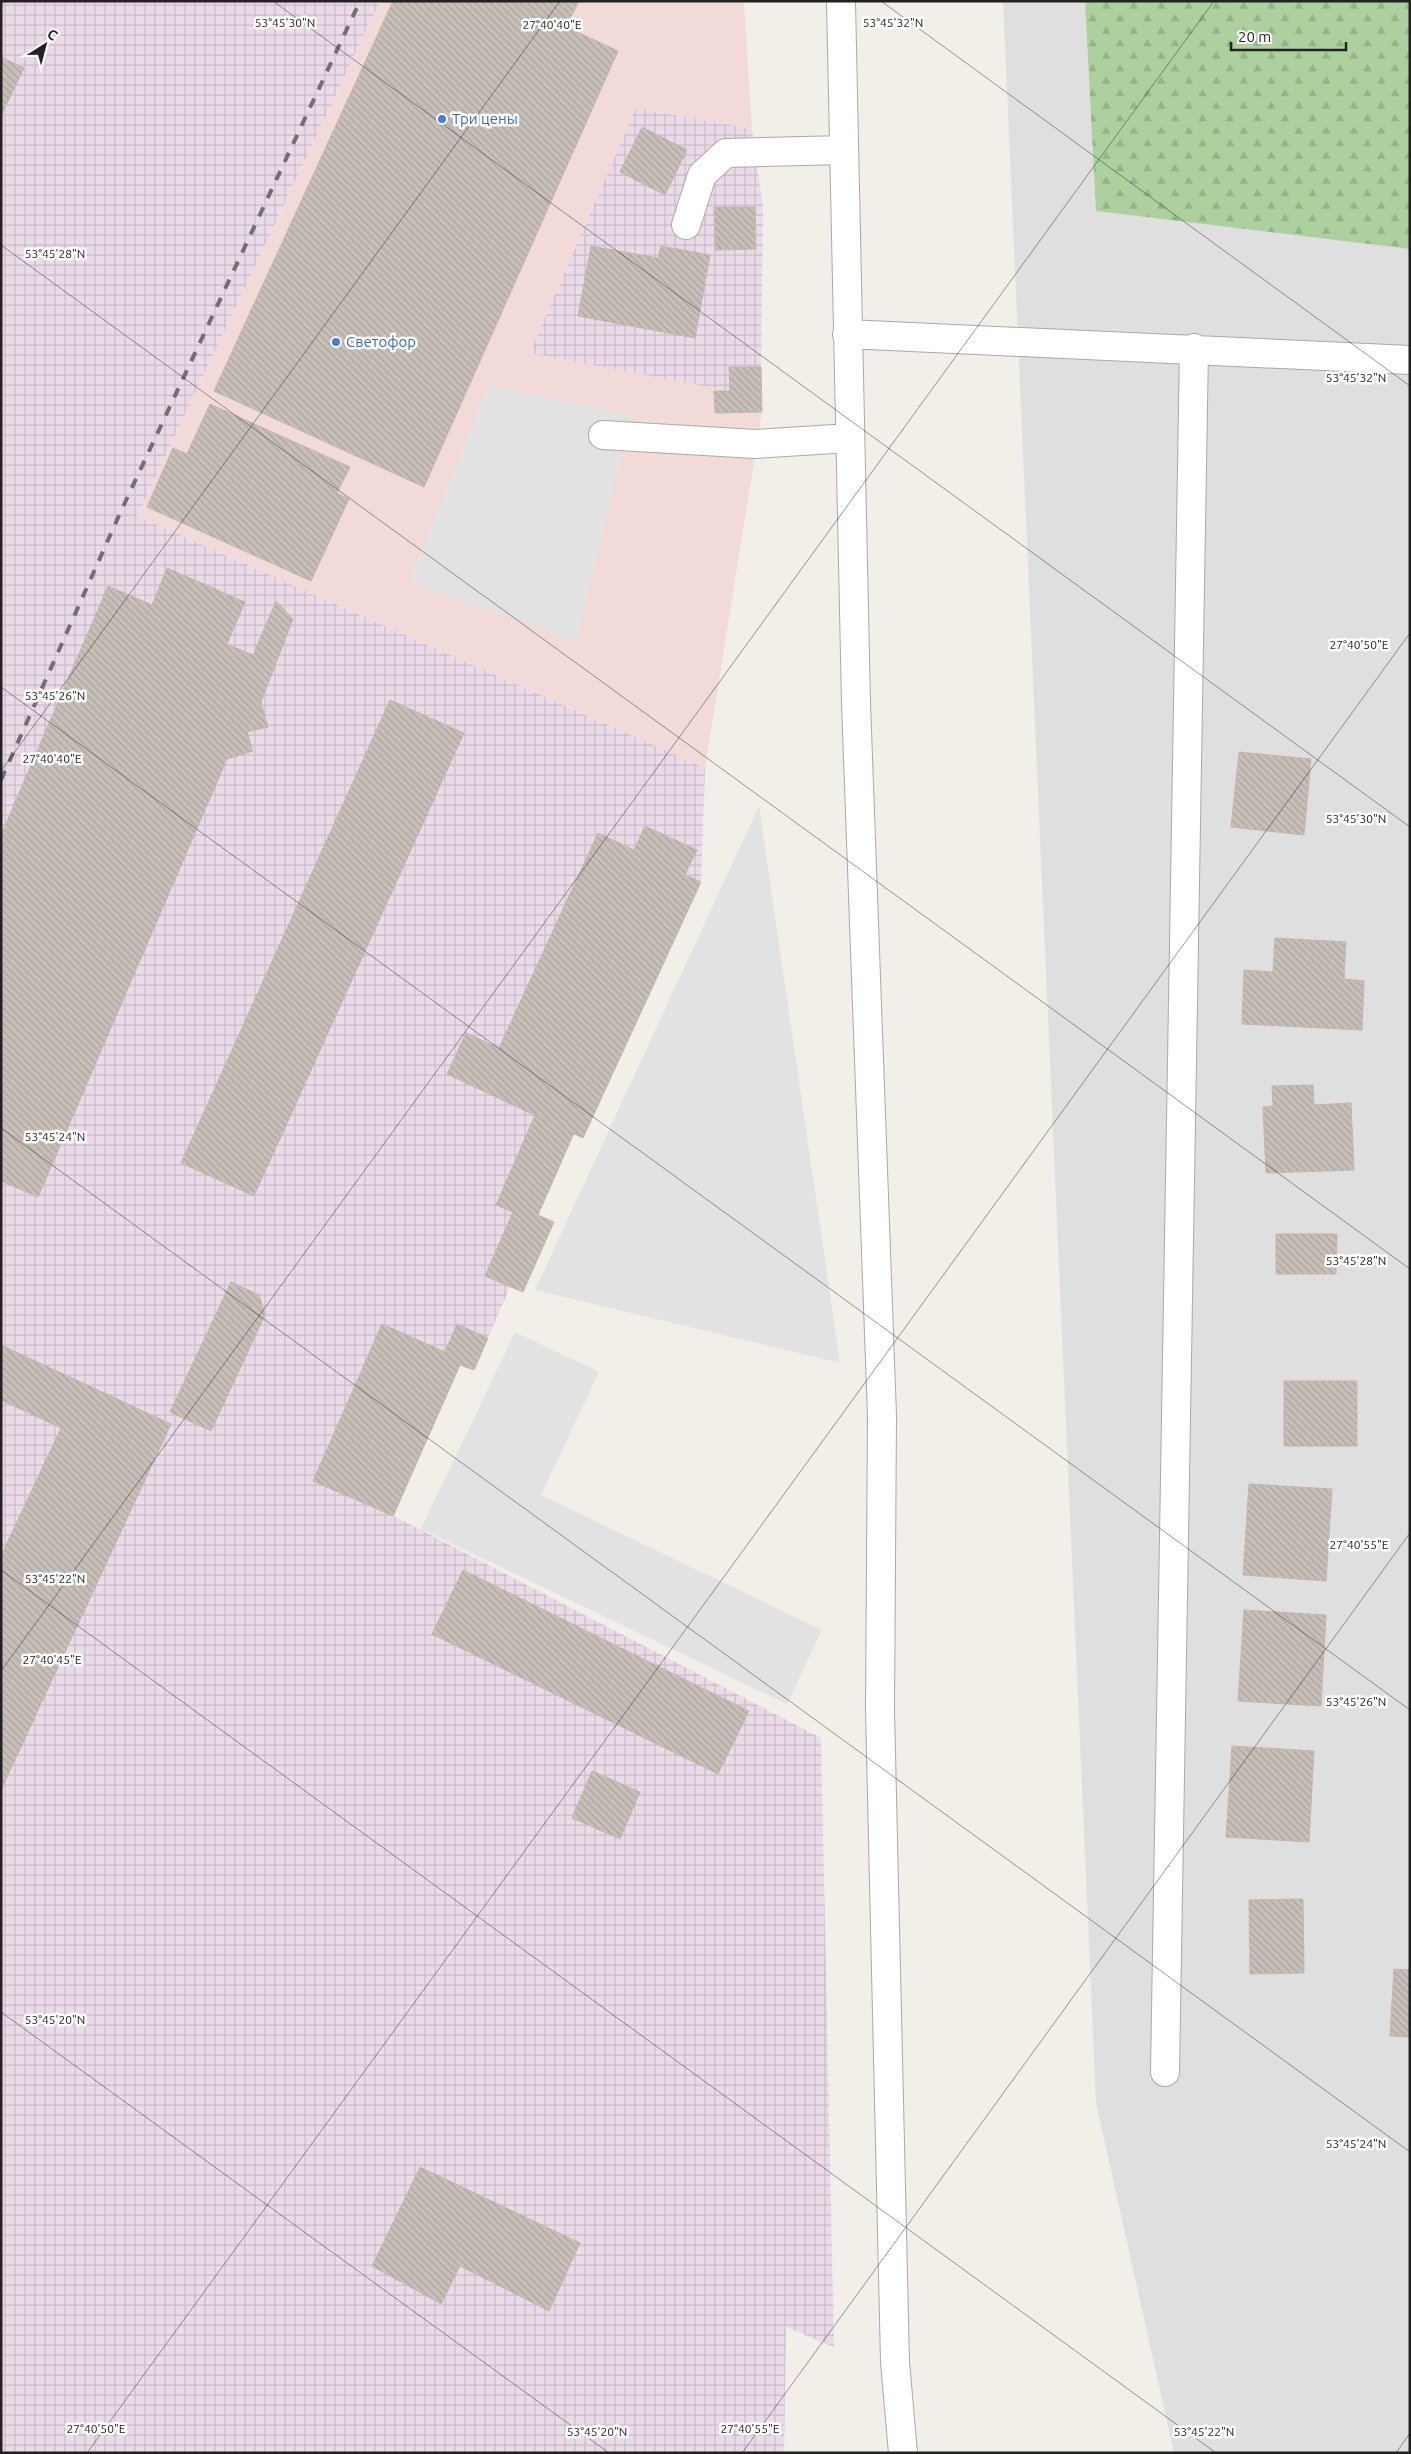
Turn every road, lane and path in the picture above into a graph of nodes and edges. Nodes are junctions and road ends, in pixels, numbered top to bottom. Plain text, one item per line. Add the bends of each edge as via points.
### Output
1 (841, 1) edge
2 (844, 150) junction
3 (686, 225) dead end
4 (847, 334) junction
5 (1194, 348) junction
6 (1410, 360) edge
7 (603, 434) dead end
8 (850, 438) junction
9 (1165, 2072) dead end
10 (903, 2453) edge

1 - 2 street
2 - 3 street via 726,153 702,174
2 - 4 street
4 - 5 street
4 - 8 street
5 - 6 street
5 - 9 street
7 - 8 street via 755,444
8 - 10 street via 882,1416 880,1708 895,2362

